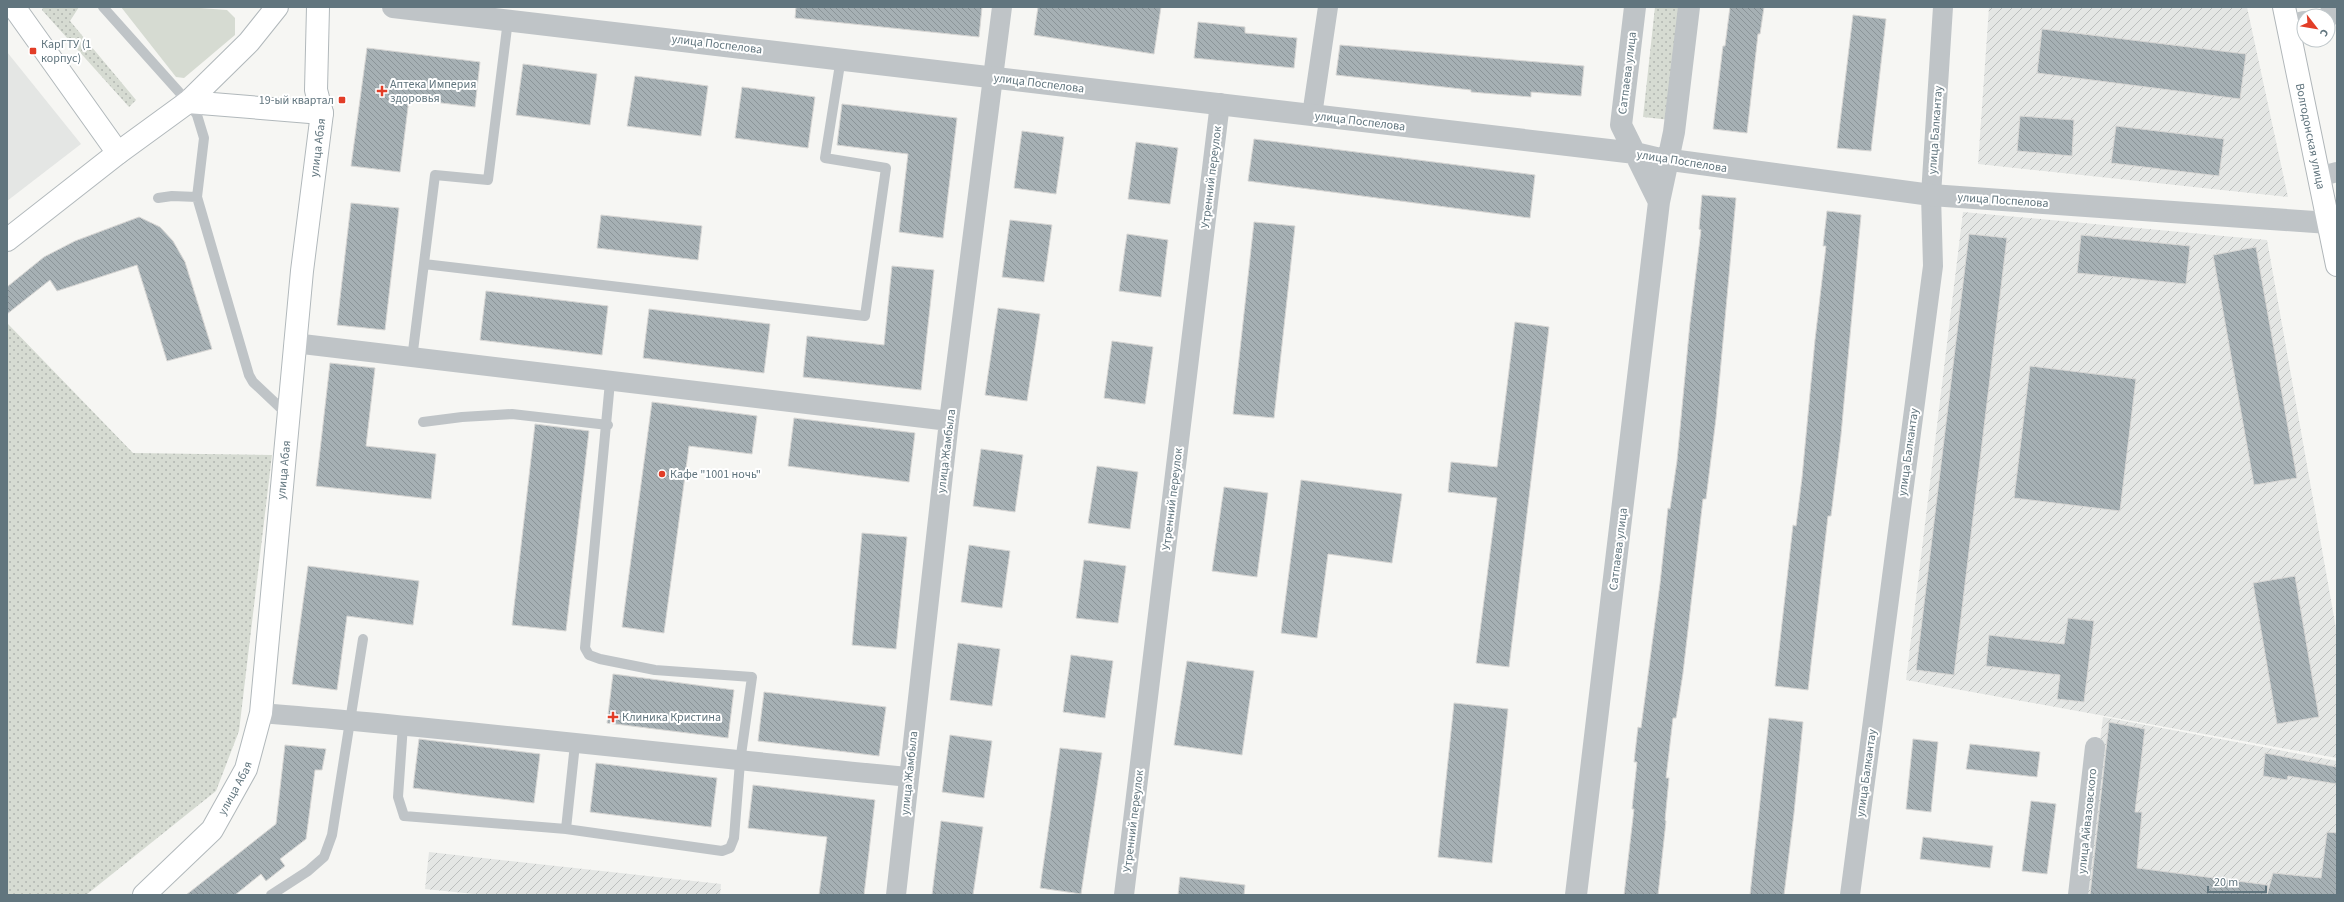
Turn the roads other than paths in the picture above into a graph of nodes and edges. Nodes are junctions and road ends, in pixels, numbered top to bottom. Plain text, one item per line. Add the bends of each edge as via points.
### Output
1 (14, 7) edge
2 (103, 7) edge
3 (277, 7) edge
4 (318, 7) edge
5 (393, 7) edge
6 (1002, 7) edge
7 (1328, 7) edge
8 (1635, 7) edge
9 (1689, 7) edge
10 (1943, 7) edge
11 (2292, 18) edge
12 (508, 20) junction
13 (841, 58) junction
14 (994, 78) junction
15 (188, 102) junction
16 (1220, 103) junction
17 (322, 113) junction
18 (1312, 115) junction
19 (118, 153) junction
20 (1635, 153) junction
21 (1669, 160) junction
22 (2328, 175) edge
23 (1931, 195) junction
24 (197, 197) junction
25 (158, 198) dead end
26 (1659, 202) junction
27 (2329, 223) junction
28 (7, 240) edge
29 (424, 264) junction
30 (2337, 265) edge
31 (294, 344) junction
32 (412, 359) junction
33 (610, 382) junction
34 (288, 415) junction
35 (949, 421) junction
36 (423, 422) dead end
37 (608, 424) junction
38 (363, 639) dead end
39 (261, 713) junction
40 (351, 720) junction
41 (403, 725) junction
42 (574, 744) junction
43 (2095, 747) dead end
44 (740, 762) junction
45 (909, 777) junction
46 (566, 829) junction
47 (144, 895) edge
48 (271, 895) edge
49 (896, 895) edge
50 (1124, 895) edge
51 (1576, 895) edge
52 (1850, 895) edge
53 (2078, 895) edge

1 - 19 main road
2 - 15 lane
3 - 15 main road via 249,42
4 - 17 main road, улица Абая via 316,90
5 - 12 street, улица Поспелова
6 - 14 street, улица Жамбыла
7 - 18 street
8 - 20 street, Сатпаева улица via 1621,125
9 - 21 street, Сатпаева улица
10 - 23 street, улица Балкантау
11 - 22 main road, Волгодонская улица
12 - 13 street, улица Поспелова
12 - 29 lane via 488,180 435,175
13 - 14 street, улица Поспелова
13 - 29 lane via 825,158 886,168 865,316
14 - 16 street, улица Поспелова
14 - 35 street, улица Жамбыла
15 - 17 main road
15 - 19 main road
15 - 24 lane via 197,115 204,138
16 - 18 street, улица Поспелова
16 - 50 street, Утренний переулок
17 - 31 main road, улица Абая
18 - 20 street, улица Поспелова
19 - 28 main road
20 - 21 street, улица Поспелова
20 - 26 street, Сатпаева улица
21 - 23 street, улица Поспелова
21 - 26 street, Сатпаева улица
22 - 27 main road, Волгодонская улица
23 - 27 street, улица Поспелова
23 - 52 street, улица Балкантау via 1933,266
24 - 25 lane
24 - 34 lane via 249,375 253,382
26 - 51 street, Сатпаева улица
27 - 30 main road, Волгодонская улица
29 - 32 lane
31 - 32 street
31 - 34 main road, улица Абая
32 - 33 street
33 - 35 street
33 - 37 lane
34 - 39 main road, улица Абая
35 - 45 street, улица Жамбыла
36 - 37 lane via 512,414
37 - 44 lane via 585,648 589,655 654,670 752,677
38 - 40 lane
39 - 40 street
39 - 47 main road, улица Абая via 246,769 212,830
40 - 41 street
40 - 48 lane via 332,835 324,857 308,871
41 - 42 street
41 - 46 lane via 398,797 404,816
42 - 44 street
42 - 46 lane
43 - 53 street, улица Айвазовского
44 - 45 street
44 - 46 lane via 734,838 730,848 722,851
45 - 49 street, улица Жамбыла

